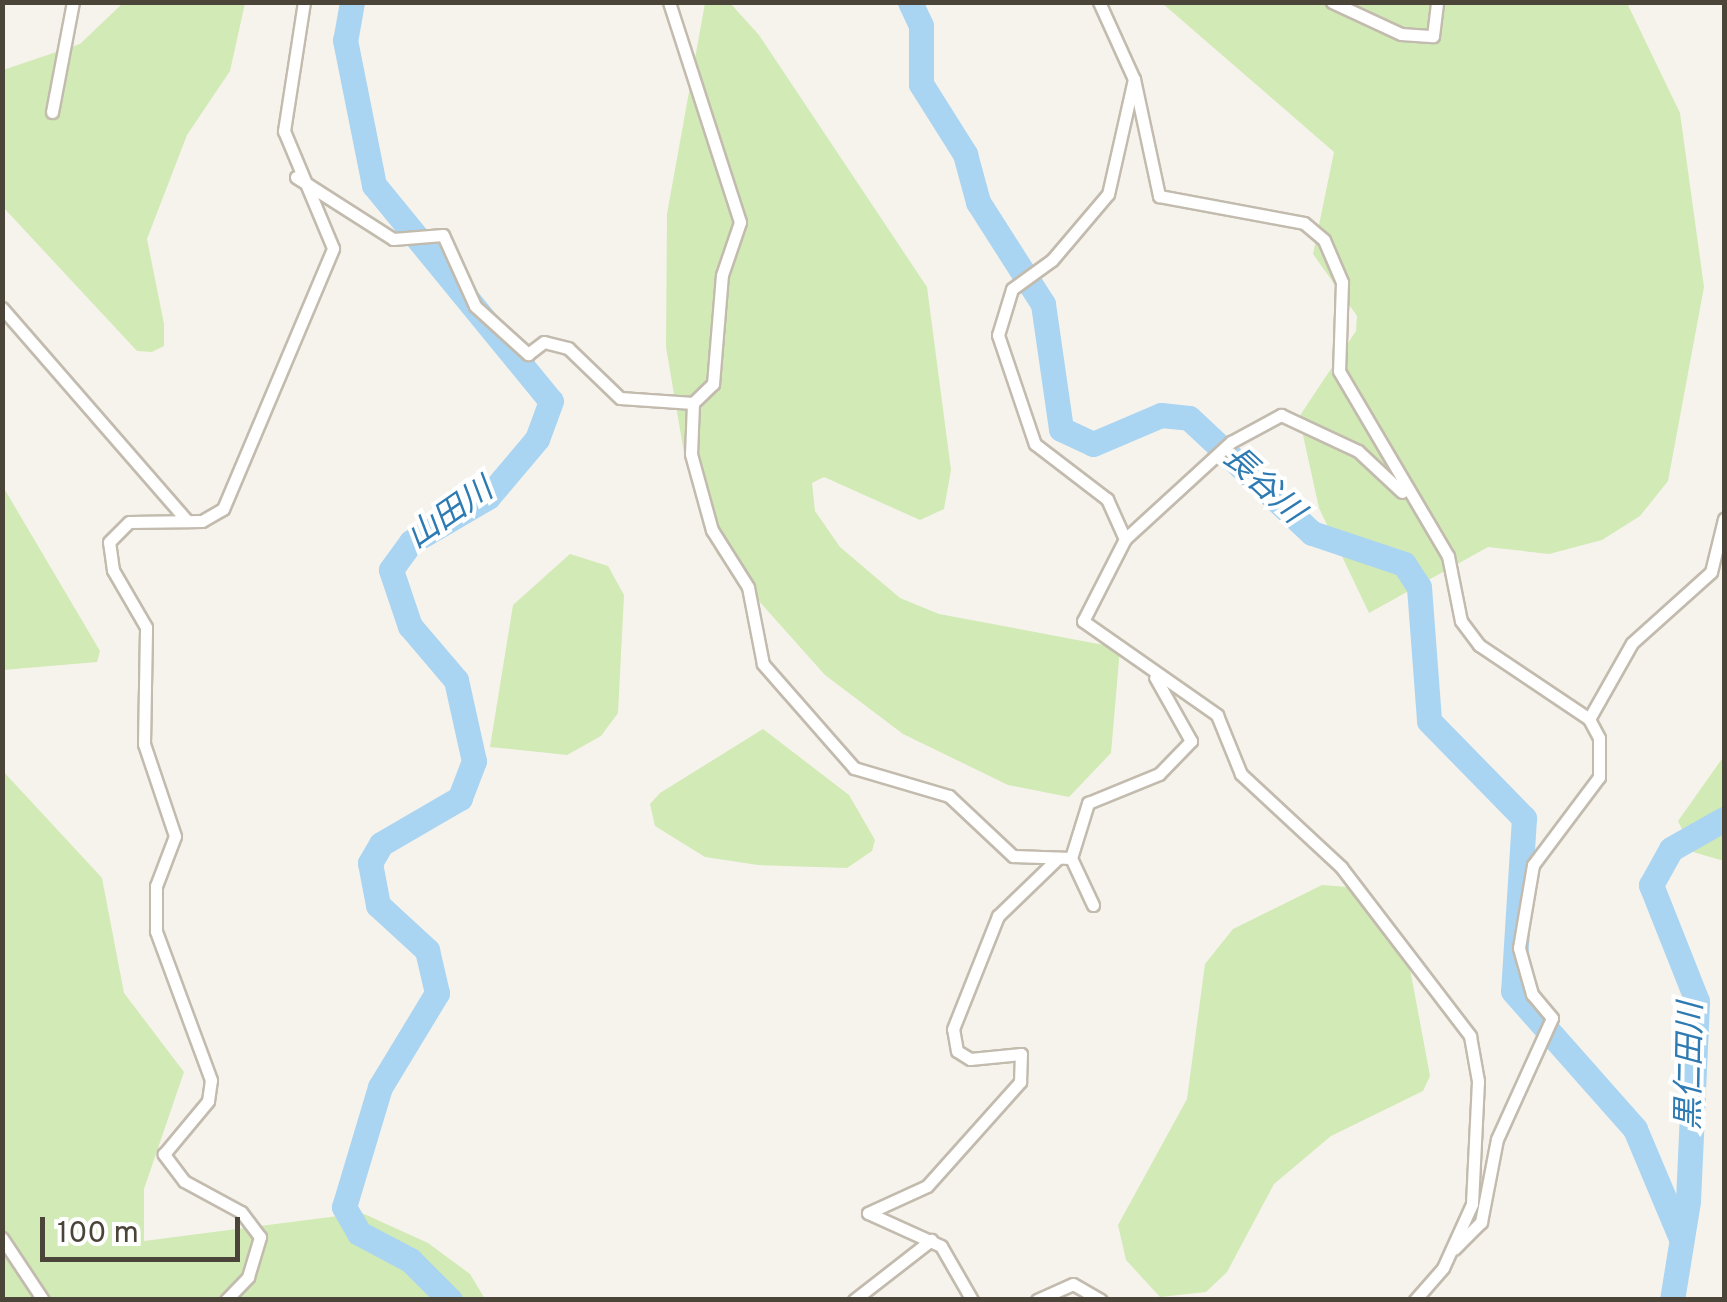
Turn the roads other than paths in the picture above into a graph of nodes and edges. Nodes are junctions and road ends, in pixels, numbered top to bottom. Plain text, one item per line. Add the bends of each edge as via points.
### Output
1 (74, 2) edge
2 (304, 2) edge
3 (669, 2) edge
4 (1099, 2) edge
5 (1332, 2) edge
6 (1438, 2) edge
7 (1134, 78) junction
8 (52, 112) dead end
9 (296, 177) junction
10 (2, 308) edge
11 (693, 403) junction
12 (1409, 495) junction
13 (1724, 519) edge
14 (187, 521) junction
15 (1124, 540) junction
16 (1097, 632) junction
17 (1167, 685) junction
18 (1217, 714) junction
19 (1589, 719) junction
20 (1066, 857) junction
21 (1094, 904) dead end
22 (2, 1238) edge
23 (931, 1240) junction
24 (1454, 1249) junction
25 (43, 1300) edge
26 (226, 1300) edge
27 (854, 1300) edge
28 (972, 1300) edge
29 (1037, 1300) edge
30 (1101, 1300) edge
31 (1415, 1300) edge

1 - 8 street
2 - 9 street via 284,96
3 - 11 street via 740,222 722,274 713,384
4 - 7 street
5 - 6 street via 1402,34 1432,36
7 - 12 street via 1159,196 1304,224 1324,240 1342,282 1339,372
7 - 15 street via 1108,194 1004,300 997,324 1012,392 1035,444 1107,499
9 - 11 street via 394,239 443,235 475,306 528,354 544,342 568,348 620,398
9 - 14 street via 326,218 333,248 232,497 213,518
10 - 14 street
11 - 20 street via 692,454 708,516 748,588 763,664 854,768 949,796 1013,856
12 - 15 street via 1358,451 1286,416 1231,442 1142,533
12 - 19 street via 1448,556 1468,634
13 - 19 street via 1711,572 1632,644
14 - 26 street via 129,522 108,555 146,627 144,744 175,836 156,886 156,931 210,1080 208,1101 164,1154 184,1182 241,1212 260,1238 248,1277
15 - 16 street via 1113,574 1082,612
16 - 17 street
16 - 18 street
17 - 18 street
17 - 20 street via 1191,741 1142,784 1088,802
18 - 24 street via 1241,774 1341,867 1470,1036 1475,1179
19 - 24 street via 1599,777 1533,865 1520,948 1549,1023 1497,1139 1481,1222
20 - 21 street
20 - 23 street via 998,916 953,1030 962,1056 1022,1054 1020,1082 927,1186 868,1213
22 - 25 street
23 - 27 street
23 - 28 street
24 - 31 street
29 - 30 street via 1073,1284

